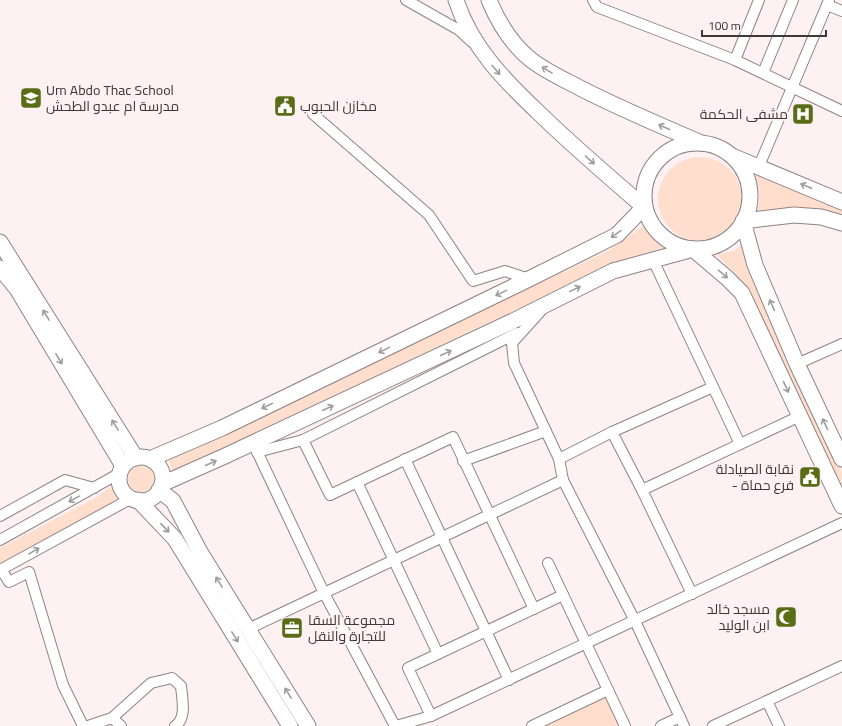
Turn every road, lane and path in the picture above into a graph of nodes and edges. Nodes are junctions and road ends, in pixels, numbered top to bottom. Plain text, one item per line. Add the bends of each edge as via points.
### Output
1 (406, 0) edge
2 (456, 0) edge
3 (489, 0) edge
4 (593, 0) edge
5 (759, 0) edge
6 (793, 0) edge
7 (828, 3) edge
8 (842, 11) edge
9 (483, 53) junction
10 (735, 60) junction
11 (762, 73) junction
12 (793, 88) junction
13 (842, 111) edge
14 (314, 114) dead end
15 (700, 143) junction
16 (731, 155) junction
17 (759, 166) junction
18 (842, 202) edge
19 (644, 208) junction
20 (743, 221) junction
21 (842, 223) edge
22 (0, 242) edge
23 (693, 249) junction
24 (653, 260) junction
25 (0, 268) edge
26 (529, 279) junction
27 (549, 302) junction
28 (519, 332) junction
29 (842, 344) edge
30 (798, 364) junction
31 (713, 387) junction
32 (800, 416) junction
33 (546, 431) junction
34 (612, 432) junction
35 (304, 440) junction
36 (740, 444) junction
37 (255, 448) junction
38 (143, 458) junction
39 (405, 459) junction
40 (559, 459) junction
41 (842, 459) edge
42 (463, 461) junction
43 (122, 469) junction
44 (185, 474) junction
45 (563, 480) junction
46 (356, 482) junction
47 (161, 487) junction
48 (94, 488) junction
49 (642, 490) junction
50 (135, 499) junction
51 (173, 501) junction
52 (842, 506) edge
53 (490, 515) junction
54 (0, 516) edge
55 (842, 523) edge
56 (442, 538) junction
57 (0, 540) edge
58 (394, 560) junction
59 (548, 563) dead end
60 (1, 570) edge
61 (324, 593) junction
62 (692, 594) junction
63 (563, 595) junction
64 (534, 609) junction
65 (635, 621) junction
66 (248, 628) junction
67 (486, 631) junction
68 (586, 644) junction
69 (438, 654) junction
70 (842, 666) edge
71 (509, 680) junction
72 (608, 690) junction
73 (767, 701) junction
74 (431, 716) junction
75 (112, 718) junction
76 (682, 722) edge
77 (83, 726) edge
78 (88, 726) edge
79 (121, 726) edge
80 (175, 726) edge
81 (290, 726) edge
82 (308, 726) edge
83 (396, 726) edge
84 (532, 726) edge
85 (625, 726) edge
86 (661, 726) edge
87 (713, 726) edge
88 (779, 726) edge

1 - 9 street via 459,30
2 - 9 main road
15 -> 3 main road via 604,101 548,72 515,44 502,26
4 - 10 street via 597,7
5 - 10 street
6 - 11 street
7 - 8 street
7 - 12 street
9 -> 19 main road via 503,78 570,143
10 - 11 street
11 - 12 street
12 - 13 street
12 - 17 street
14 - 26 street via 429,215 473,281 505,271
15 - 16 main road via 716,146
15 - 19 main road via 678,146 656,162 647,175 643,191
16 - 17 main road
16 - 20 main road via 743,169 749,186 749,204
18 -> 17 main road
19 - 23 main road via 651,223 662,236 676,245
19 -> 26 main road via 617,235
20 - 21 main road via 794,215 821,217
20 - 23 main road via 734,233 722,242 708,248
30 -> 20 main road via 755,265
38 -> 22 main road
23 - 24 main road
23 -> 32 main road via 742,293
27 -> 24 main road via 612,271
24 - 31 street
25 -> 43 main road via 17,289
26 -> 38 main road via 230,424
27 - 28 street
37 -> 27 main road
28 - 33 street via 512,342 514,363
28 - 35 street
29 - 30 street
41 -> 30 main road
31 - 34 street
31 - 36 street
32 - 36 street
32 - 52 main road
33 - 40 street
33 - 42 street
34 - 40 street
34 - 49 street
35 - 37 street
35 - 46 street via 330,495
36 - 49 street
44 -> 37 main road
37 - 61 street
38 - 43 main road
38 - 47 main road via 160,469
39 - 42 street via 452,437
39 - 46 street
39 - 56 street
40 - 45 street
42 - 53 street
43 - 48 street
43 - 50 main road via 119,479 122,490
44 - 47 main road
44 - 51 main road
45 - 53 street
45 - 65 street
46 - 58 street
47 - 50 main road via 150,498
47 - 51 main road
48 - 54 street via 65,480
48 -> 57 street
49 - 62 street
60 -> 50 street
50 -> 81 main road via 175,539
66 -> 51 main road via 200,552
53 - 56 street
53 - 64 street
55 - 62 street
56 - 58 street
56 - 67 street
58 - 61 street
58 - 69 street
59 - 63 street
60 - 77 street via 9,582 29,572 63,686
61 - 66 street
61 - 83 street
62 - 65 street
63 - 64 street
63 - 68 street
64 - 67 street
65 - 68 street
65 - 76 street
82 -> 66 main road
67 - 69 street
67 - 71 street
68 - 71 street
68 - 72 street
69 - 74 street via 408,668
70 - 73 street
71 - 74 street
72 - 84 street
72 - 85 street
73 - 87 street
73 - 88 street
74 - 83 street
75 - 78 street
75 - 79 street
75 - 80 street via 151,683 172,678 181,686 183,710
76 - 86 street

